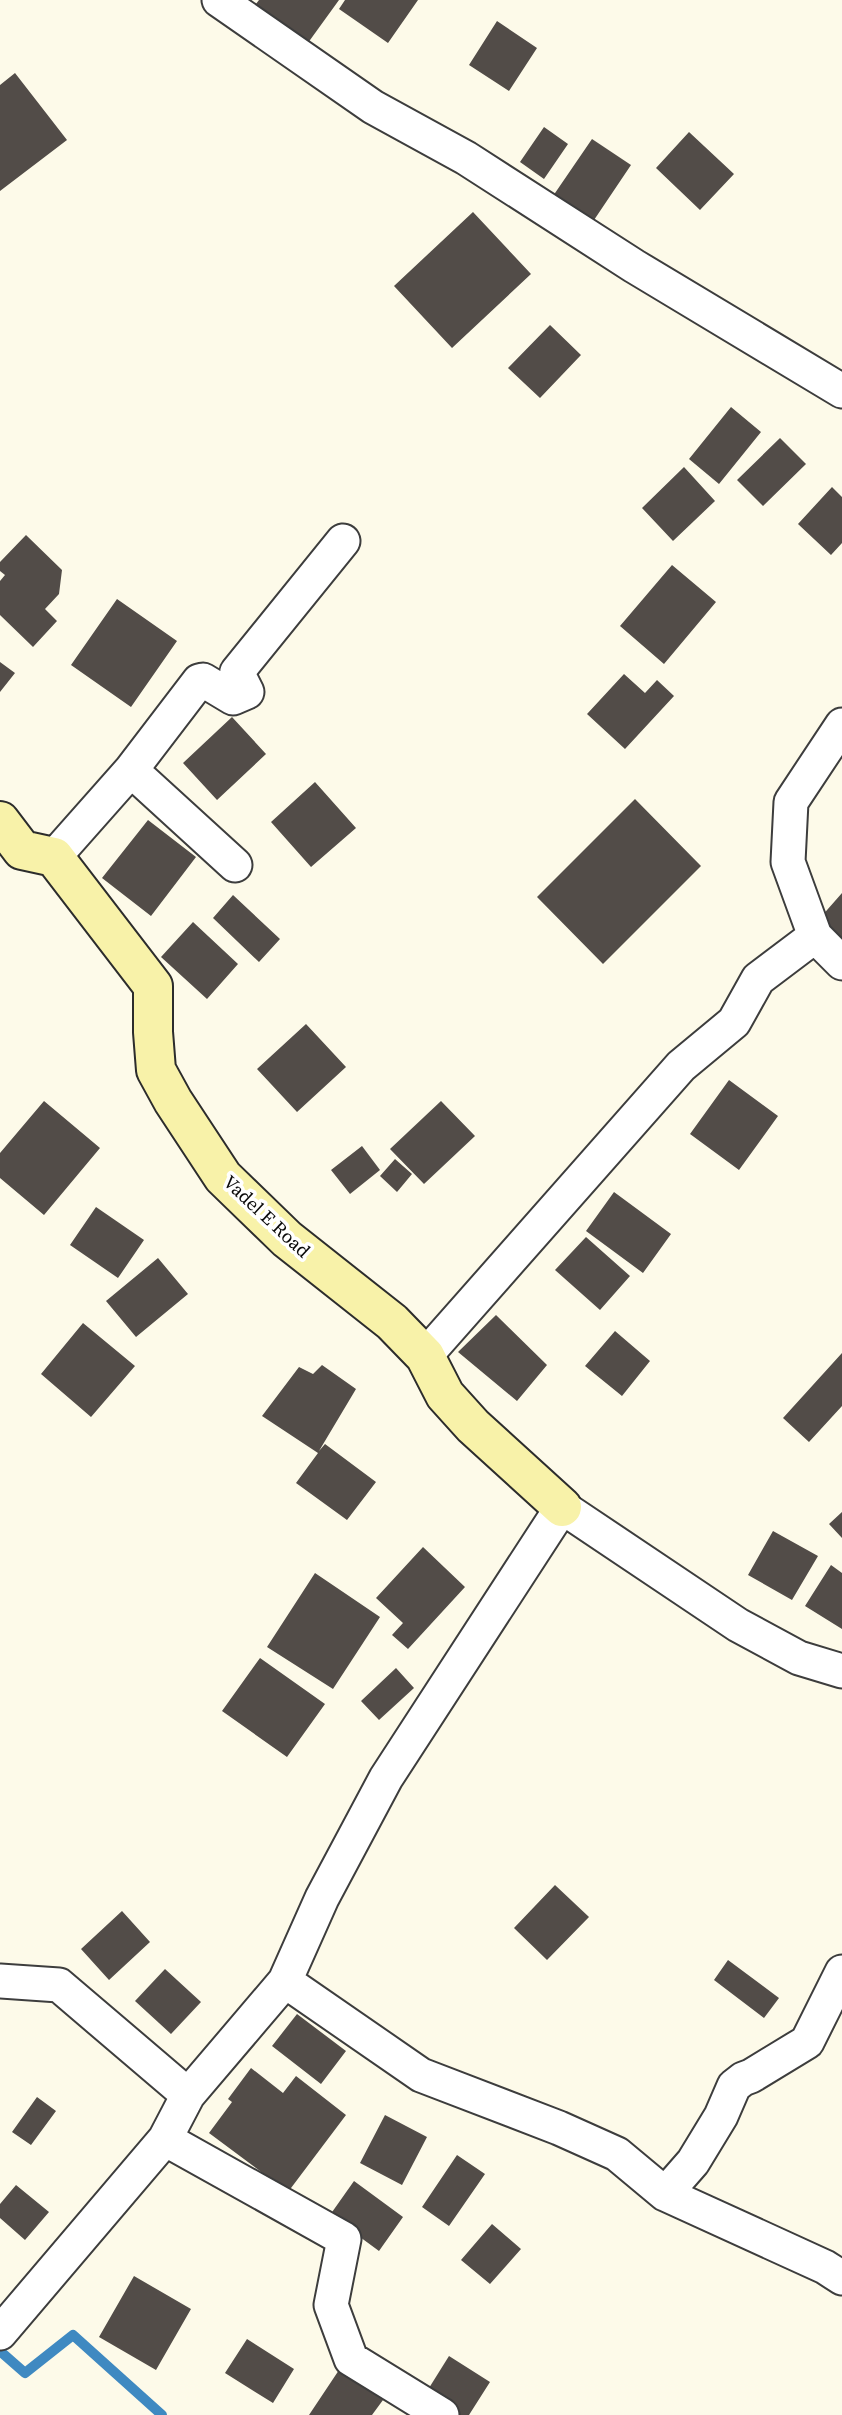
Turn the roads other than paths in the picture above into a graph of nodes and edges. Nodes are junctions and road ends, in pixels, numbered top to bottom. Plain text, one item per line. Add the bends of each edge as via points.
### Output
1 (219, 0) edge
2 (842, 391) edge
3 (343, 541) dead end
4 (842, 725) edge
5 (131, 770) junction
6 (0, 821) edge
7 (54, 857) junction
8 (235, 865) dead end
9 (815, 936) junction
10 (842, 963) edge
11 (425, 1356) junction
12 (562, 1507) junction
13 (842, 1671) edge
14 (842, 1972) edge
15 (0, 1981) edge
16 (285, 1981) junction
17 (188, 2095) junction
18 (165, 2139) junction
19 (665, 2194) junction
20 (842, 2278) edge
21 (4, 2328) edge
22 (433, 2413) edge

1 - 2 street via 373,107 466,158
3 - 5 street via 237,672 247,692 233,698 198,681
4 - 9 street via 791,802 788,862
5 - 7 street
5 - 8 street
6 - 7 street via 22,850
7 - 11 street, Vadel E Road via 153,986 156,1070 223,1177 287,1239 392,1322
9 - 10 street
9 - 11 street via 758,979 734,1022 681,1066
11 - 12 street, Vadel E Road via 445,1395 473,1426
12 - 13 street via 738,1625 799,1658
12 - 16 street via 386,1778 322,1898
14 - 19 street via 807,2042 734,2086 694,2162
15 - 17 street via 59,1985
16 - 17 street
16 - 19 street via 421,2075 617,2154
17 - 18 street
18 - 21 street
18 - 22 street via 344,2239 331,2305 351,2359
19 - 20 street

